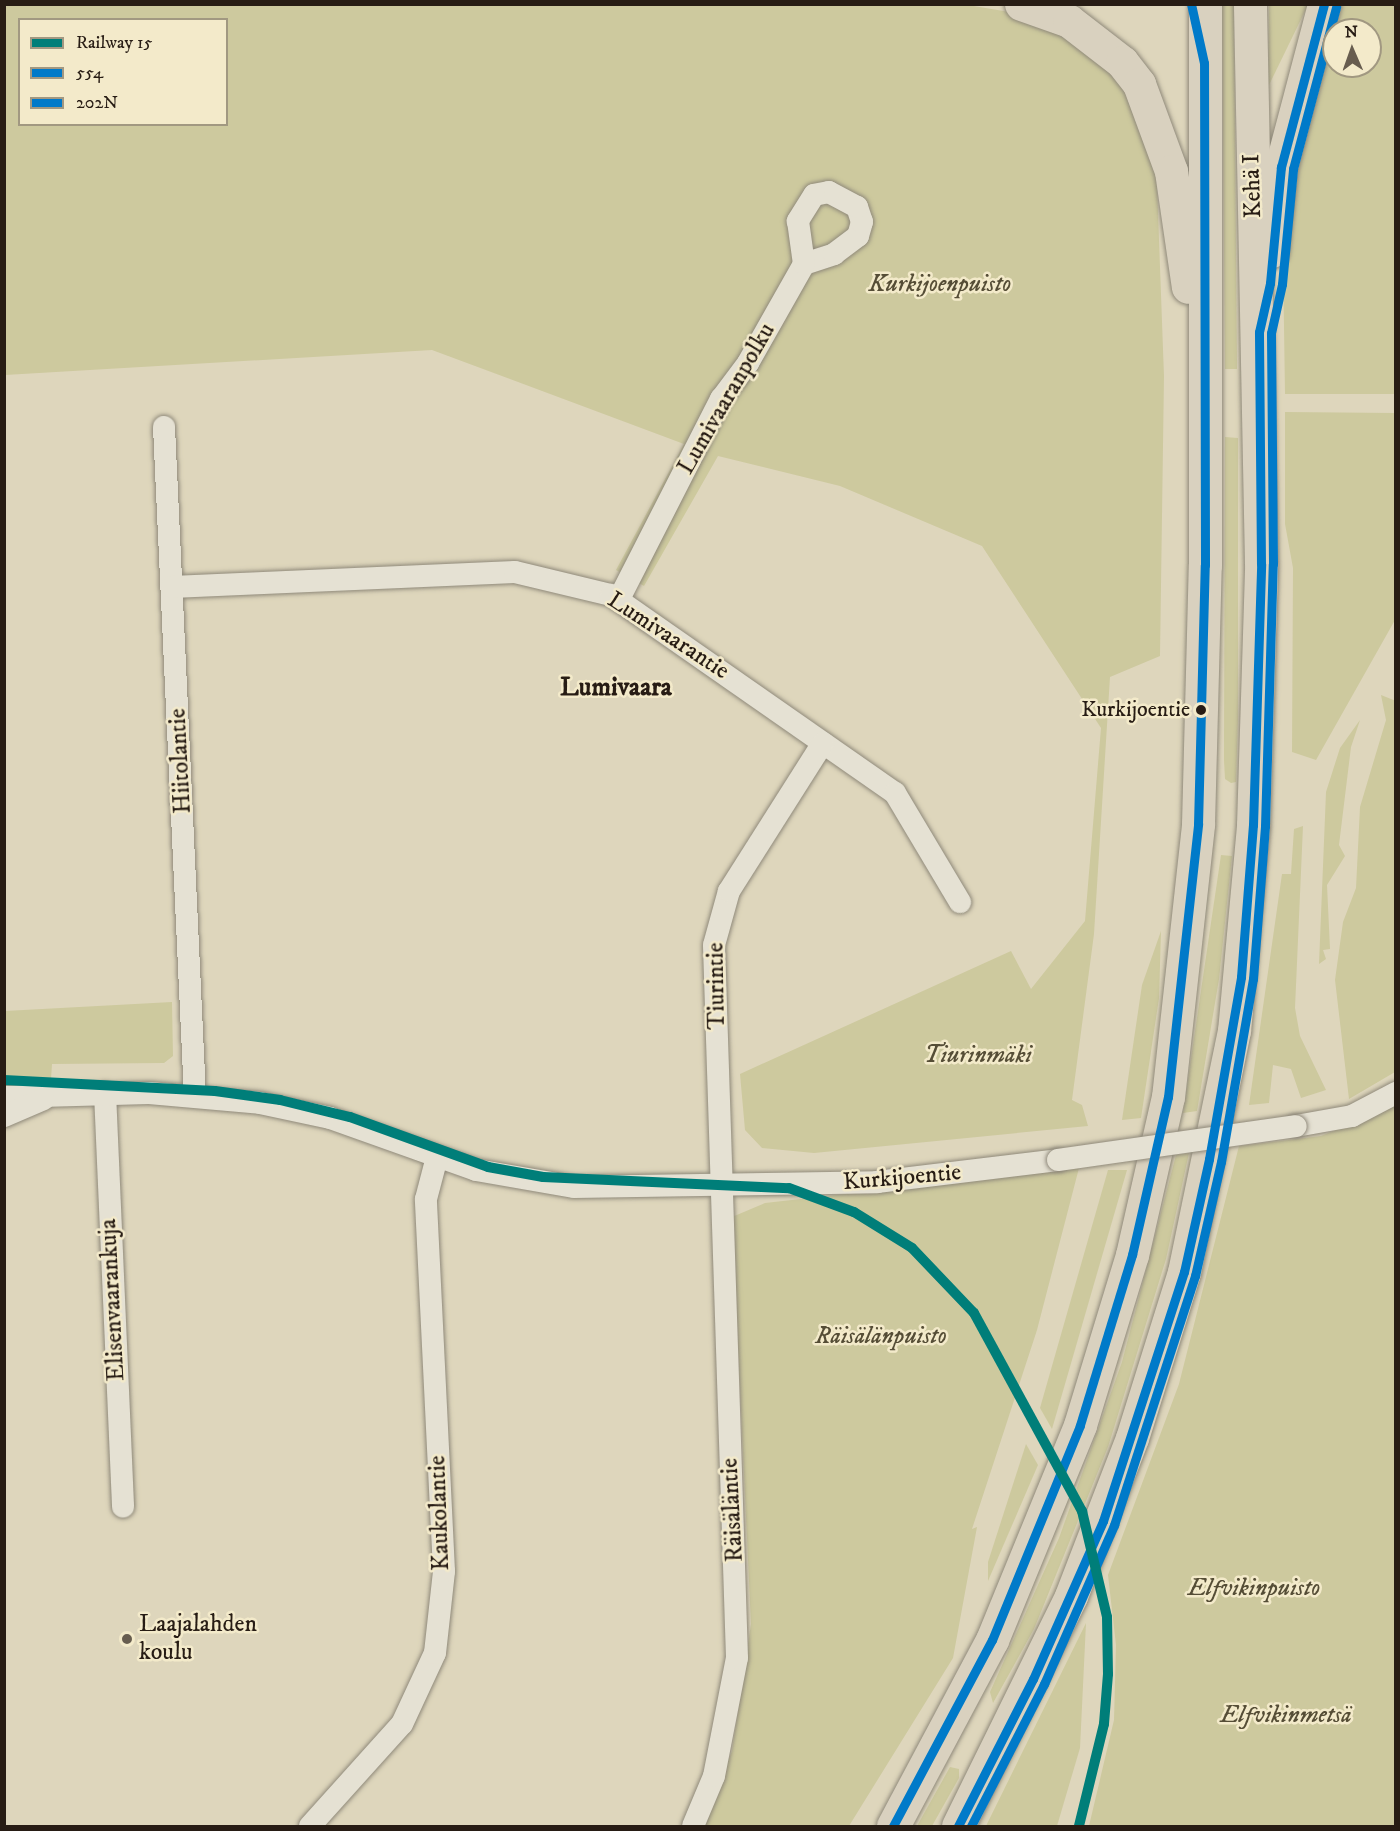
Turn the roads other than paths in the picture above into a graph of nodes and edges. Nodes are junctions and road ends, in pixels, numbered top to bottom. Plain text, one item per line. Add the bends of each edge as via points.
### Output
1 (1020, 4) edge
2 (1191, 4) edge
3 (1205, 4) edge
4 (1250, 4) edge
5 (1324, 4) edge
6 (1204, 63) junction
7 (804, 264) dead end
8 (1258, 332) junction
9 (1202, 351) junction
10 (164, 426) dead end
11 (172, 587) junction
12 (619, 599) junction
13 (823, 743) junction
14 (960, 902) dead end
15 (4, 1086) edge
16 (105, 1093) junction
17 (1395, 1093) edge
18 (50, 1095) junction
19 (195, 1096) junction
20 (4, 1097) edge
21 (4, 1116) edge
22 (437, 1157) junction
23 (720, 1186) junction
24 (123, 1507) dead end
25 (310, 1827) edge
26 (693, 1827) edge
27 (894, 1827) edge
28 (958, 1827) edge

1 - 9 highway via 1069,21 1122,62 1139,84 1171,171 1175,228
2 - 6 highway
3 - 6 highway, Kehä I
4 - 8 highway, Kehä I
5 - 8 highway via 1281,167 1270,283
6 - 9 highway, Kehä I
7 - 12 street, Lumivaaranpolku via 748,363 721,399
8 - 28 highway, Kehä I via 1261,564 1253,825 1241,977 1209,1159 1177,1295 1103,1521 1033,1679
9 - 27 highway, Kehä I via 1205,565 1198,824 1168,1097 1132,1255 1080,1425 992,1641
10 - 11 street, Hiitolantie
11 - 12 street, Lumivaarantie via 514,572 567,581
11 - 19 street, Hiitolantie
12 - 13 street, Lumivaarantie
13 - 14 street, Lumivaarantie via 895,793
13 - 23 street, Tiurintie via 729,891 716,932
15 - 18 street
16 - 18 street, Kurkijoentie
16 - 19 street, Kurkijoentie
16 - 24 street, Elisenvaarankuja
17 - 23 street, Kurkijoentie, bridge via 1352,1116 1058,1160 877,1182
18 - 20 street, Kurkijoentie
18 - 21 street, Kurkijoentie
19 - 22 street, Kurkijoentie via 330,1118
22 - 23 street, Kurkijoentie via 513,1179 574,1187
22 - 25 street, Kaukolantie via 426,1199 444,1571 437,1643 422,1690 402,1724
23 - 26 street, Räisäläntie via 737,1658 714,1776

